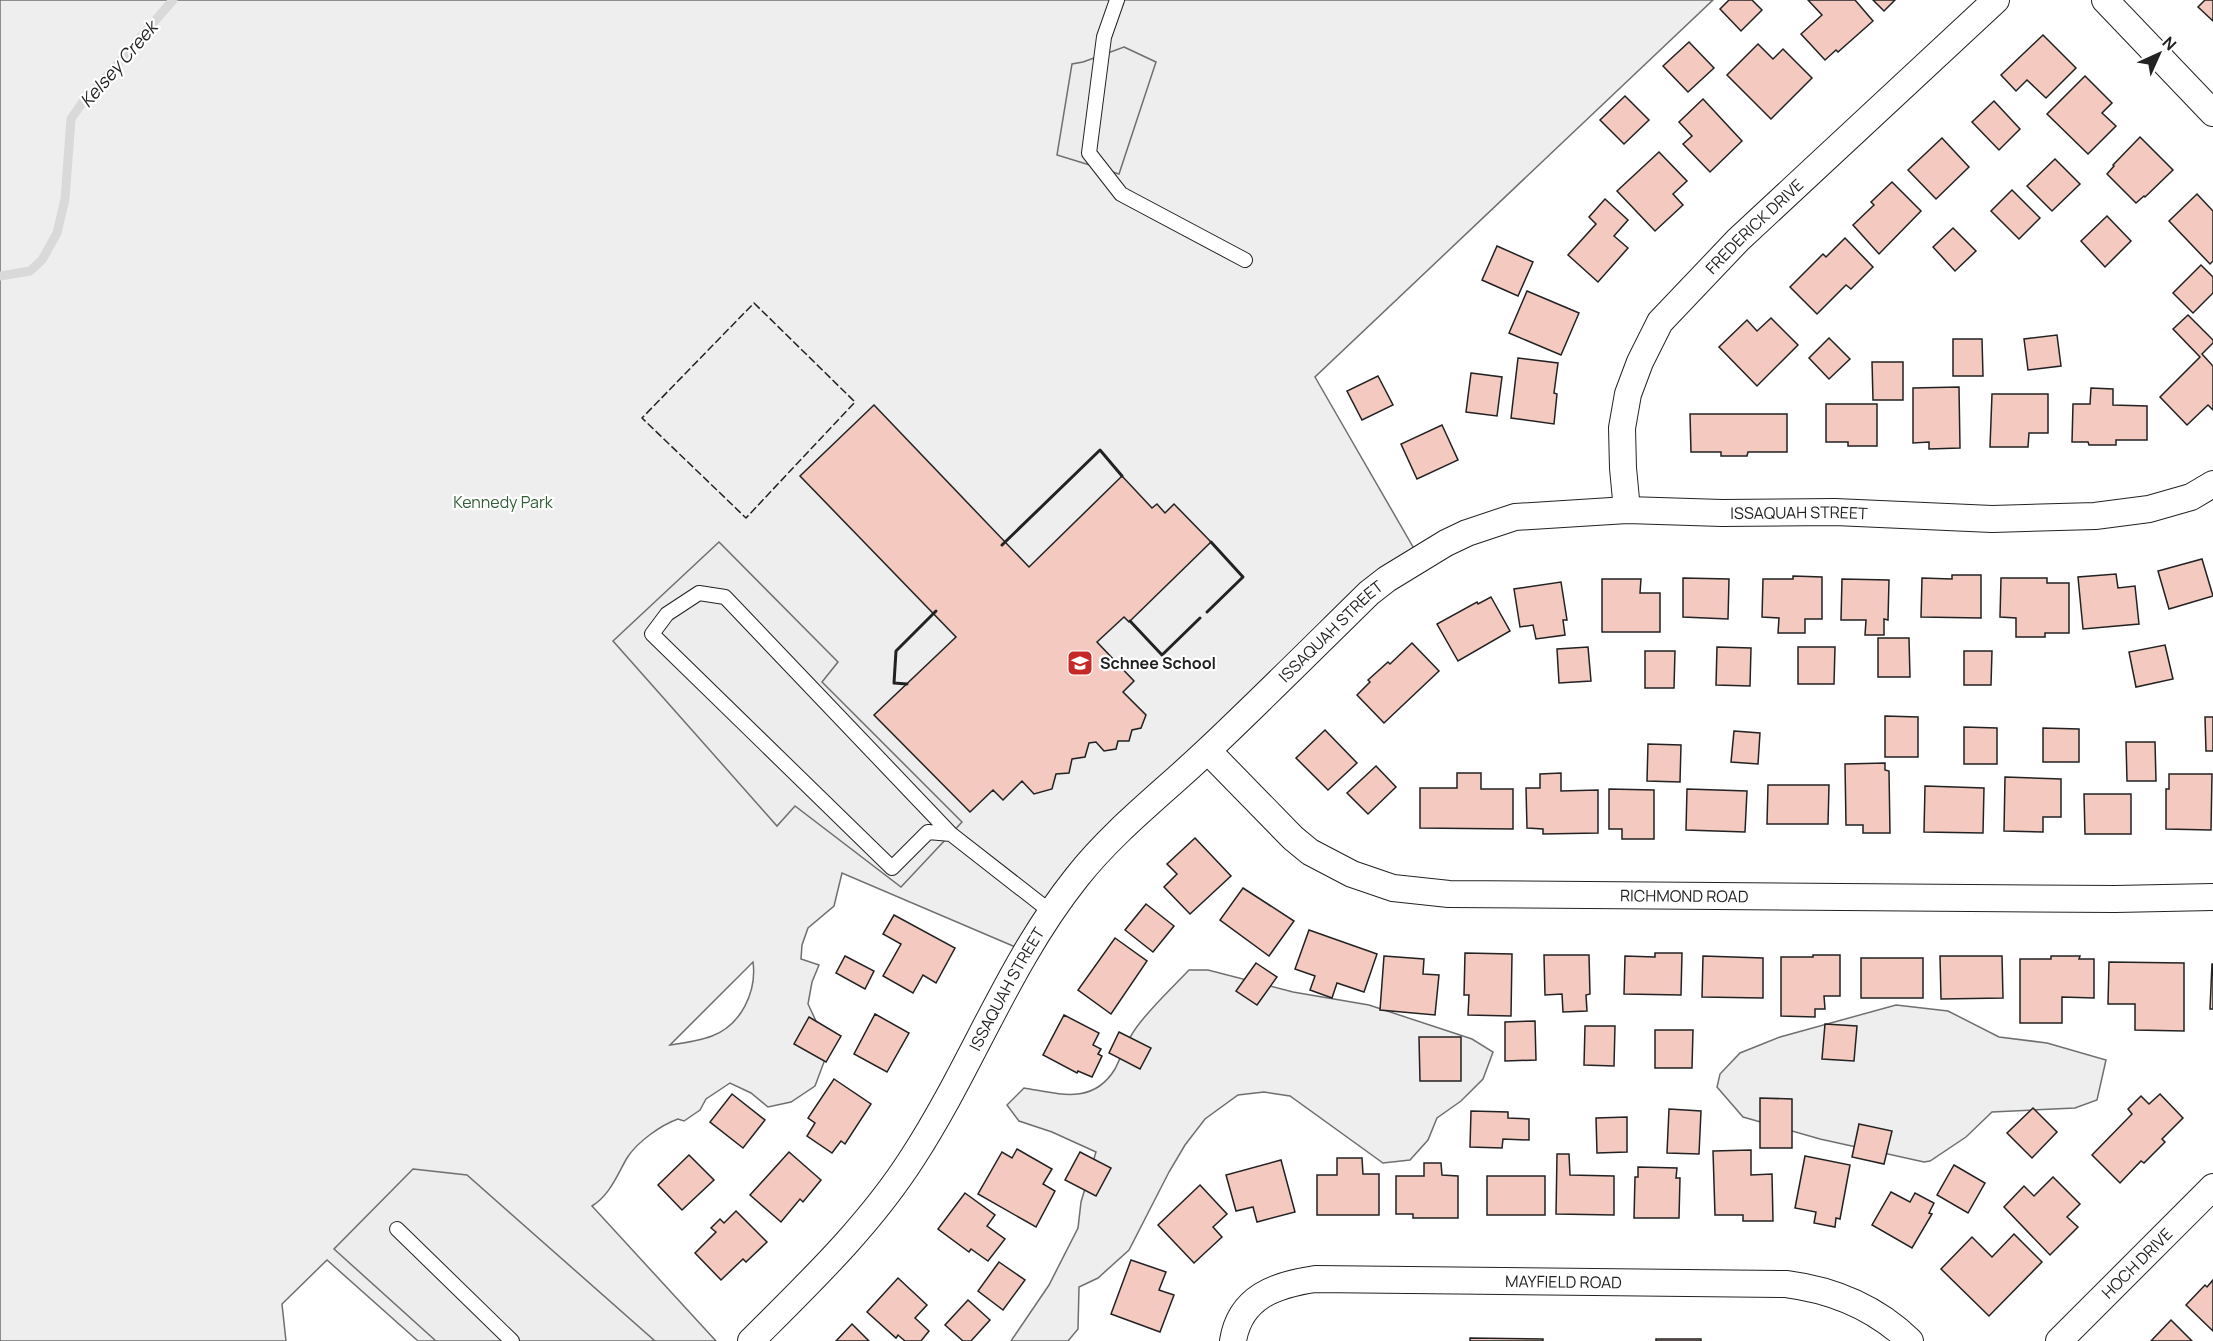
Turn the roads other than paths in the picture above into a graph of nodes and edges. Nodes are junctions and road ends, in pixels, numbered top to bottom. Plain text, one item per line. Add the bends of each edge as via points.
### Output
1 (1117, 0) edge
2 (1996, 0) edge
3 (2105, 0) edge
4 (2213, 113) edge
5 (1245, 261) dead end
6 (2213, 484) edge
7 (1627, 510) junction
8 (1208, 751) junction
9 (951, 834) junction
10 (2213, 897) edge
11 (1051, 912) junction
12 (2213, 1186) edge
13 (397, 1229) dead end
14 (512, 1341) edge
15 (751, 1341) edge
16 (1233, 1341) edge
17 (1910, 1341) edge
18 (2059, 1341) edge

1 - 5 lane via 1104,37 1089,153 1121,194
2 - 7 street, FREDERICK DRIVE via 1738,240 1660,322 1628,394 1622,428
3 - 4 street
6 - 7 street, ISSAQUAH STREET via 2191,497 2149,509 2095,516 1992,519 1835,512
7 - 8 street, ISSAQUAH STREET via 1515,517 1446,543 1369,593
8 - 10 street, RICHMOND ROAD via 1310,852 1352,874 1393,888 1449,894
8 - 11 street, ISSAQUAH STREET via 1117,835 1078,875
9 - 9 lane via 725,597 699,593 667,614 652,634 892,868 928,832
9 - 11 lane
11 - 15 street, ISSAQUAH STREET via 913,1157 871,1216
12 - 18 street, HOCH DRIVE
13 - 14 lane
16 - 17 street, MAYFIELD ROAD via 1235,1326 1251,1302 1288,1283 1315,1279 1786,1284 1814,1288 1861,1305

